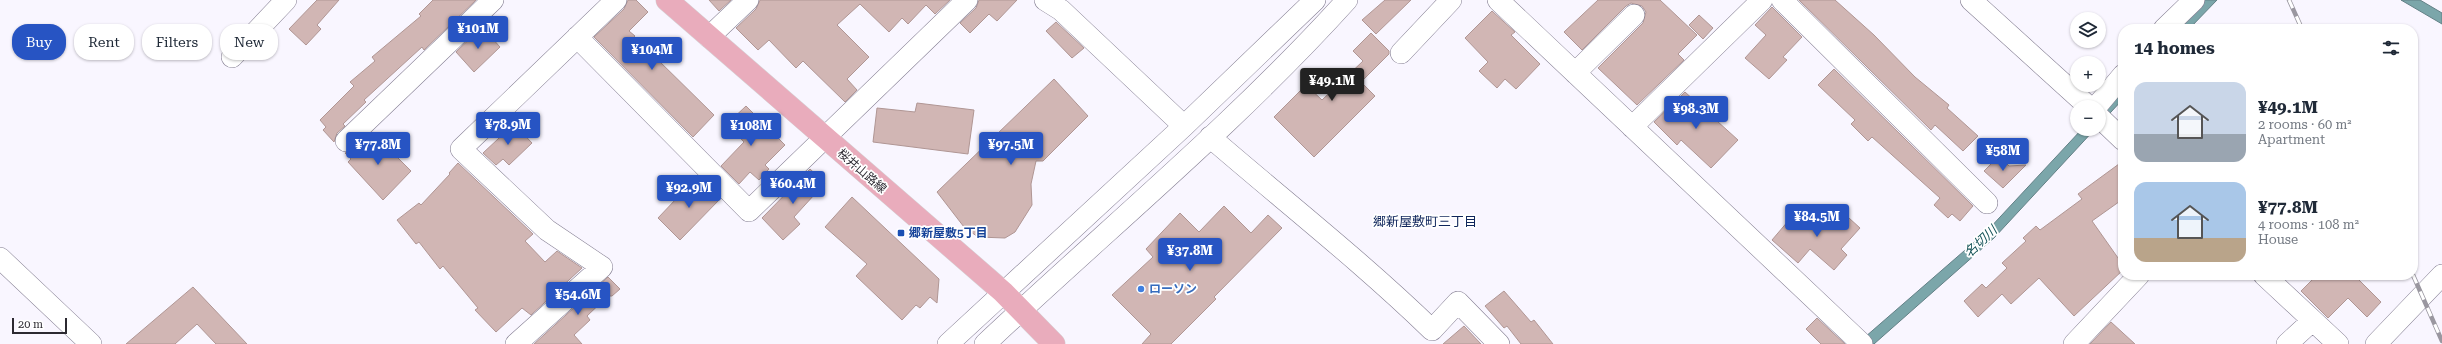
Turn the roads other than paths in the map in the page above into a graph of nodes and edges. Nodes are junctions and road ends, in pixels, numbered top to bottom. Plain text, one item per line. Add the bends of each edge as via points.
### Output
1 (286, 0) edge
2 (493, 0) edge
3 (616, 0) edge
4 (667, 0) edge
5 (748, 0) edge
6 (967, 0) edge
7 (1045, 0) edge
8 (1315, 0) edge
9 (1348, 0) edge
10 (1451, 0) edge
11 (1498, 0) edge
12 (1762, 0) edge
13 (1782, 0) edge
14 (1971, 0) edge
15 (2194, 0) edge
16 (1634, 15) dead end
17 (263, 24) edge
18 (2169, 24) edge
19 (577, 37) junction
20 (709, 37) junction
21 (1401, 53) dead end
22 (1575, 73) junction
23 (2118, 81) edge
24 (2081, 100) edge
25 (2102, 100) edge
26 (2106, 124) edge
27 (1184, 126) junction
28 (1632, 127) junction
29 (2118, 135) edge
30 (1210, 137) junction
31 (825, 139) junction
32 (346, 142) dead end
33 (1987, 203) dead end
34 (0, 258) edge
35 (2442, 275) edge
36 (2134, 280) edge
37 (2269, 280) edge
38 (1003, 292) junction
39 (1021, 310) junction
40 (2312, 321) junction
41 (91, 344) edge
42 (516, 344) edge
43 (948, 344) edge
44 (985, 344) edge
45 (1054, 344) edge
46 (1499, 344) edge
47 (1862, 344) edge
48 (2074, 344) edge
49 (2287, 344) edge
50 (2338, 344) edge
51 (2376, 344) edge

1 - 17 street
2 - 32 street
3 - 19 street
4 - 20 main road, 桜井山路線
5 - 20 street
6 - 31 street
7 - 27 street via 1060,10
8 - 27 street
9 - 30 street
10 - 21 street
11 - 22 street
12 - 28 street
13 - 33 street
14 - 24 street
15 - 18 street
16 - 22 street
19 - 31 street via 749,211
19 - 42 street via 460,149 547,230 602,267
20 - 31 main road, 桜井山路線
22 - 28 street
23 - 25 street
26 - 29 street
27 - 38 street
28 - 47 street
30 - 39 street
30 - 46 street via 1344,253 1387,286 1432,330 1458,302
31 - 38 main road, 桜井山路線
34 - 41 street
35 - 51 street
36 - 48 street
37 - 40 street
38 - 39 main road, 桜井山路線
38 - 43 street
39 - 44 street
39 - 45 main road, 桜井山路線
40 - 49 street
40 - 50 street

